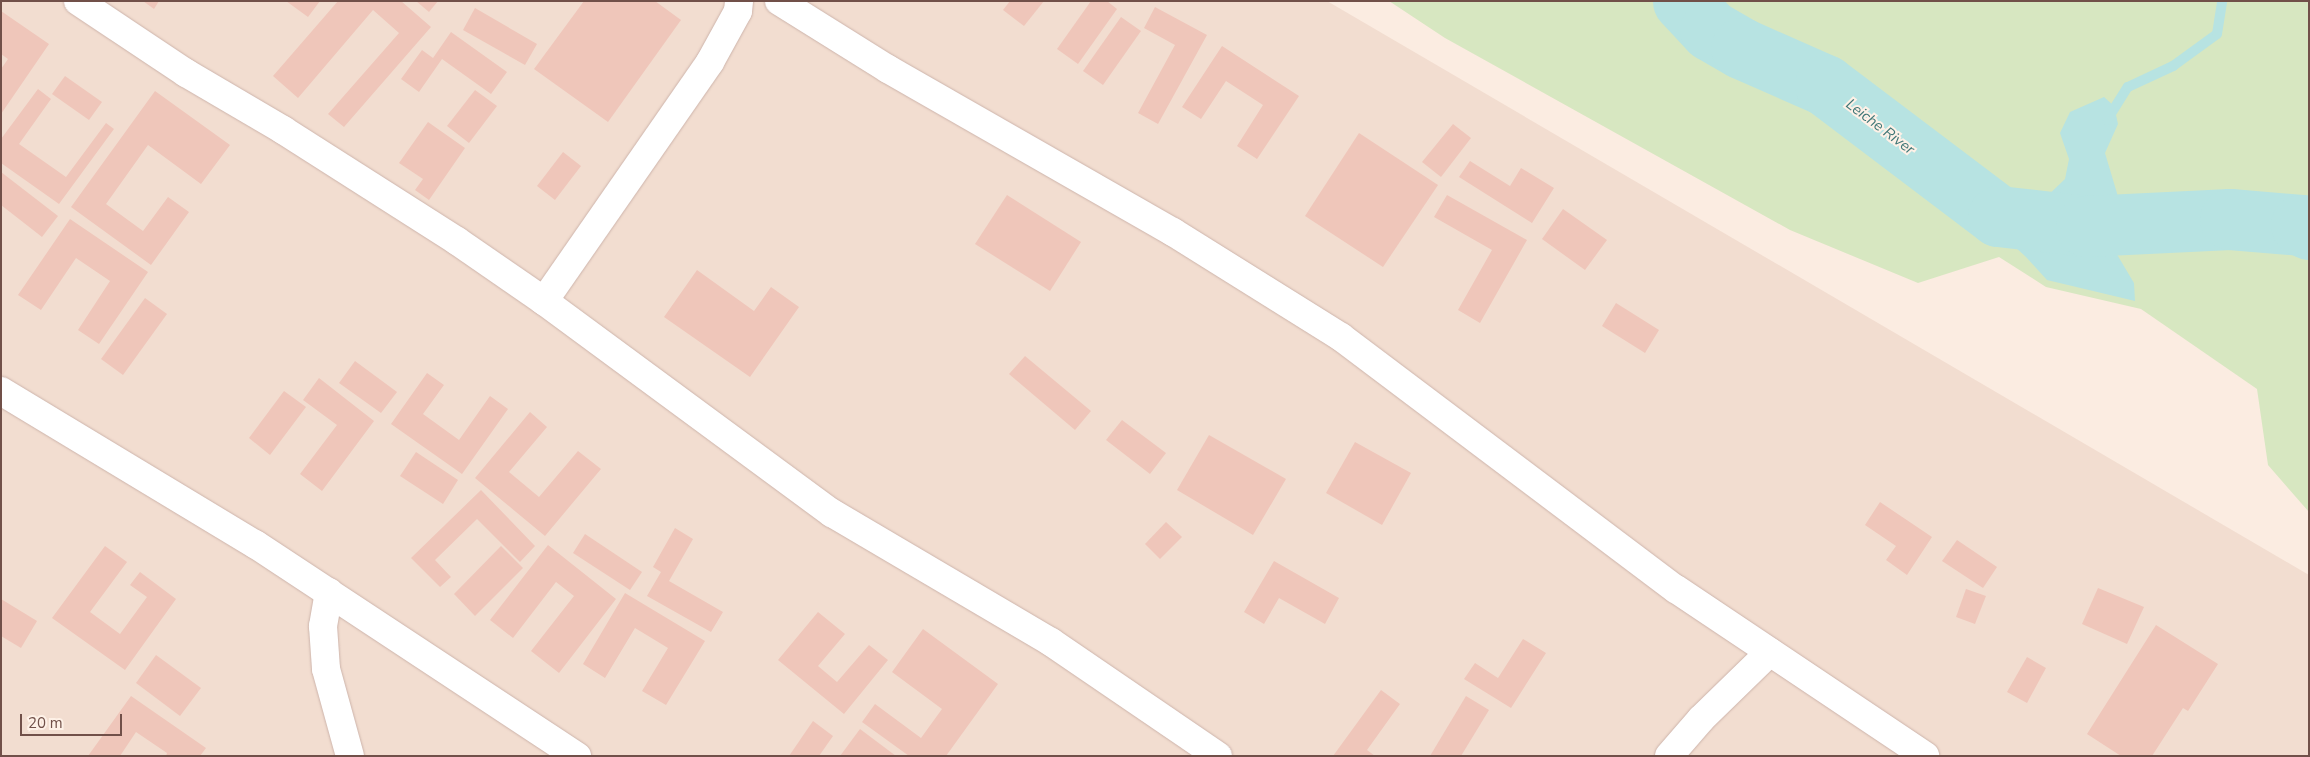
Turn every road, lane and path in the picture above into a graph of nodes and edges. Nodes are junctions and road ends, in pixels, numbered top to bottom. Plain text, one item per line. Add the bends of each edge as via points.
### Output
1 (78, 1) edge
2 (738, 1) edge
3 (779, 1) edge
4 (544, 301) junction
5 (1, 391) edge
6 (329, 592) junction
7 (1770, 652) junction
8 (350, 756) edge
9 (577, 756) edge
10 (1218, 756) edge
11 (1669, 756) edge
12 (1925, 756) edge

1 - 4 street via 186,73 283,130 440,231
2 - 4 street via 738,11 710,62
3 - 7 street via 888,68 1173,232 1341,337 1478,437 1568,510
4 - 10 street via 832,513 1051,642
5 - 6 street
6 - 8 street via 324,626 326,669
6 - 9 street
7 - 11 street via 1701,719
7 - 12 street

